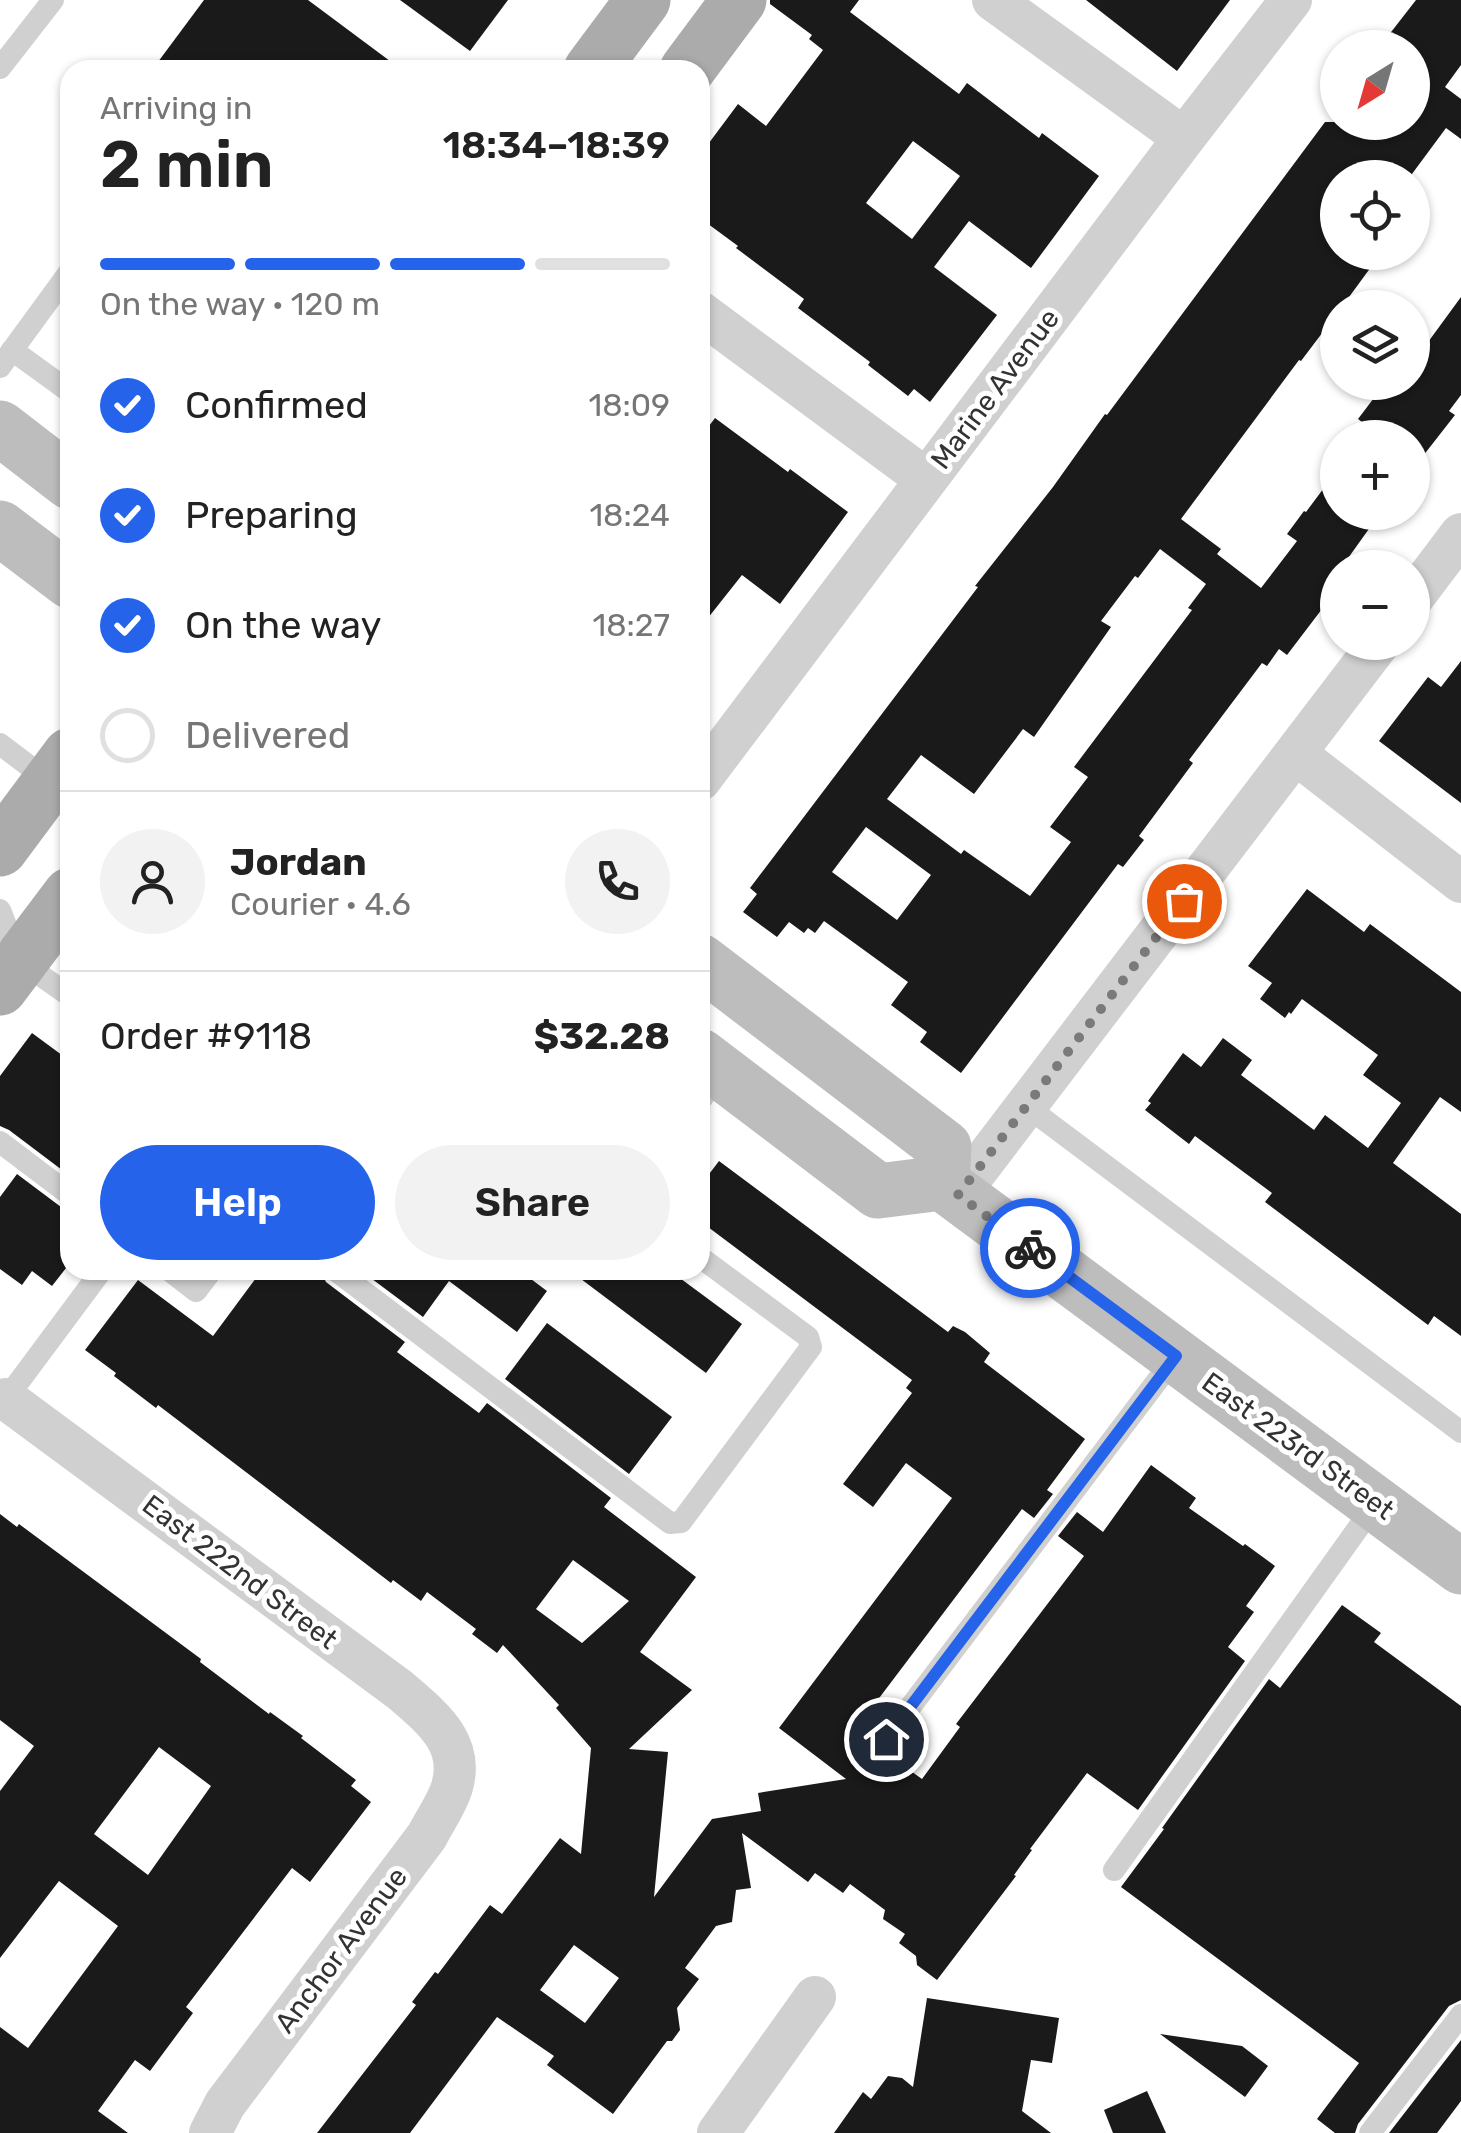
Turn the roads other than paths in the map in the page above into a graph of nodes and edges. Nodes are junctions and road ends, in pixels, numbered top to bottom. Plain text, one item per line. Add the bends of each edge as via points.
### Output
1 (52, 0) edge
2 (643, 0) edge
3 (739, 0) edge
4 (993, 0) edge
5 (1292, 0) edge
6 (598, 60) edge
7 (694, 60) edge
8 (0, 68) edge
9 (1184, 138) junction
10 (60, 285) edge
11 (710, 319) edge
12 (6, 359) edge
13 (60, 387) edge
14 (0, 428) edge
15 (60, 474) edge
16 (926, 479) junction
17 (0, 528) edge
18 (1461, 534) edge
19 (60, 573) edge
20 (1430, 574) edge
21 (1366, 660) edge
22 (0, 744) edge
23 (1296, 754) junction
24 (710, 767) edge
25 (60, 768) edge
26 (0, 850) edge
27 (1461, 882) edge
28 (60, 908) edge
29 (0, 910) edge
30 (710, 969) edge
31 (10, 974) edge
32 (60, 992) edge
33 (710, 1078) edge
34 (1026, 1106) junction
35 (0, 1142) edge
36 (60, 1187) edge
37 (950, 1189) junction
38 (710, 1264) edge
39 (95, 1280) edge
40 (182, 1280) edge
41 (204, 1280) edge
42 (348, 1280) edge
43 (1176, 1356) junction
44 (6, 1399) joint
45 (1461, 1432) edge
46 (1376, 1504) junction
47 (1461, 1567) edge
48 (886, 1739) dead end
49 (456, 1760) joint
50 (1114, 1870) dead end
51 (814, 1997) dead end
52 (1461, 2015) edge
53 (210, 2133) edge
54 (718, 2133) edge
55 (1370, 2133) edge

1 - 8 lane
2 - 6 main road
3 - 7 main road
4 - 9 street
5 - 9 street, Marine Avenue
9 - 16 street, Marine Avenue
10 - 12 lane
11 - 16 street
12 - 13 lane
14 - 15 main road
16 - 24 street, Marine Avenue
17 - 19 main road
18 - 20 street
21 - 23 street
22 - 25 lane
23 - 27 street
23 - 34 street
25 - 26 main road
28 - 31 main road
29 - 31 lane
30 - 37 main road via 944,1147
31 - 32 lane
33 - 37 main road via 878,1192
34 - 37 street
34 - 45 lane
35 - 36 lane
37 - 43 main road, East 223rd Street
38 - 42 lane via 808,1337 811,1347 681,1522 670,1523
39 - 44 lane
40 - 41 lane via 196,1291
43 - 46 main road, East 223rd Street
43 - 48 lane
44 - 49 street, East 222nd Street via 400,1690 440,1726
46 - 47 main road, East 223rd Street
46 - 50 lane
49 - 53 street, Anchor Avenue via 452,1790 427,1836
51 - 54 street
52 - 55 lane

